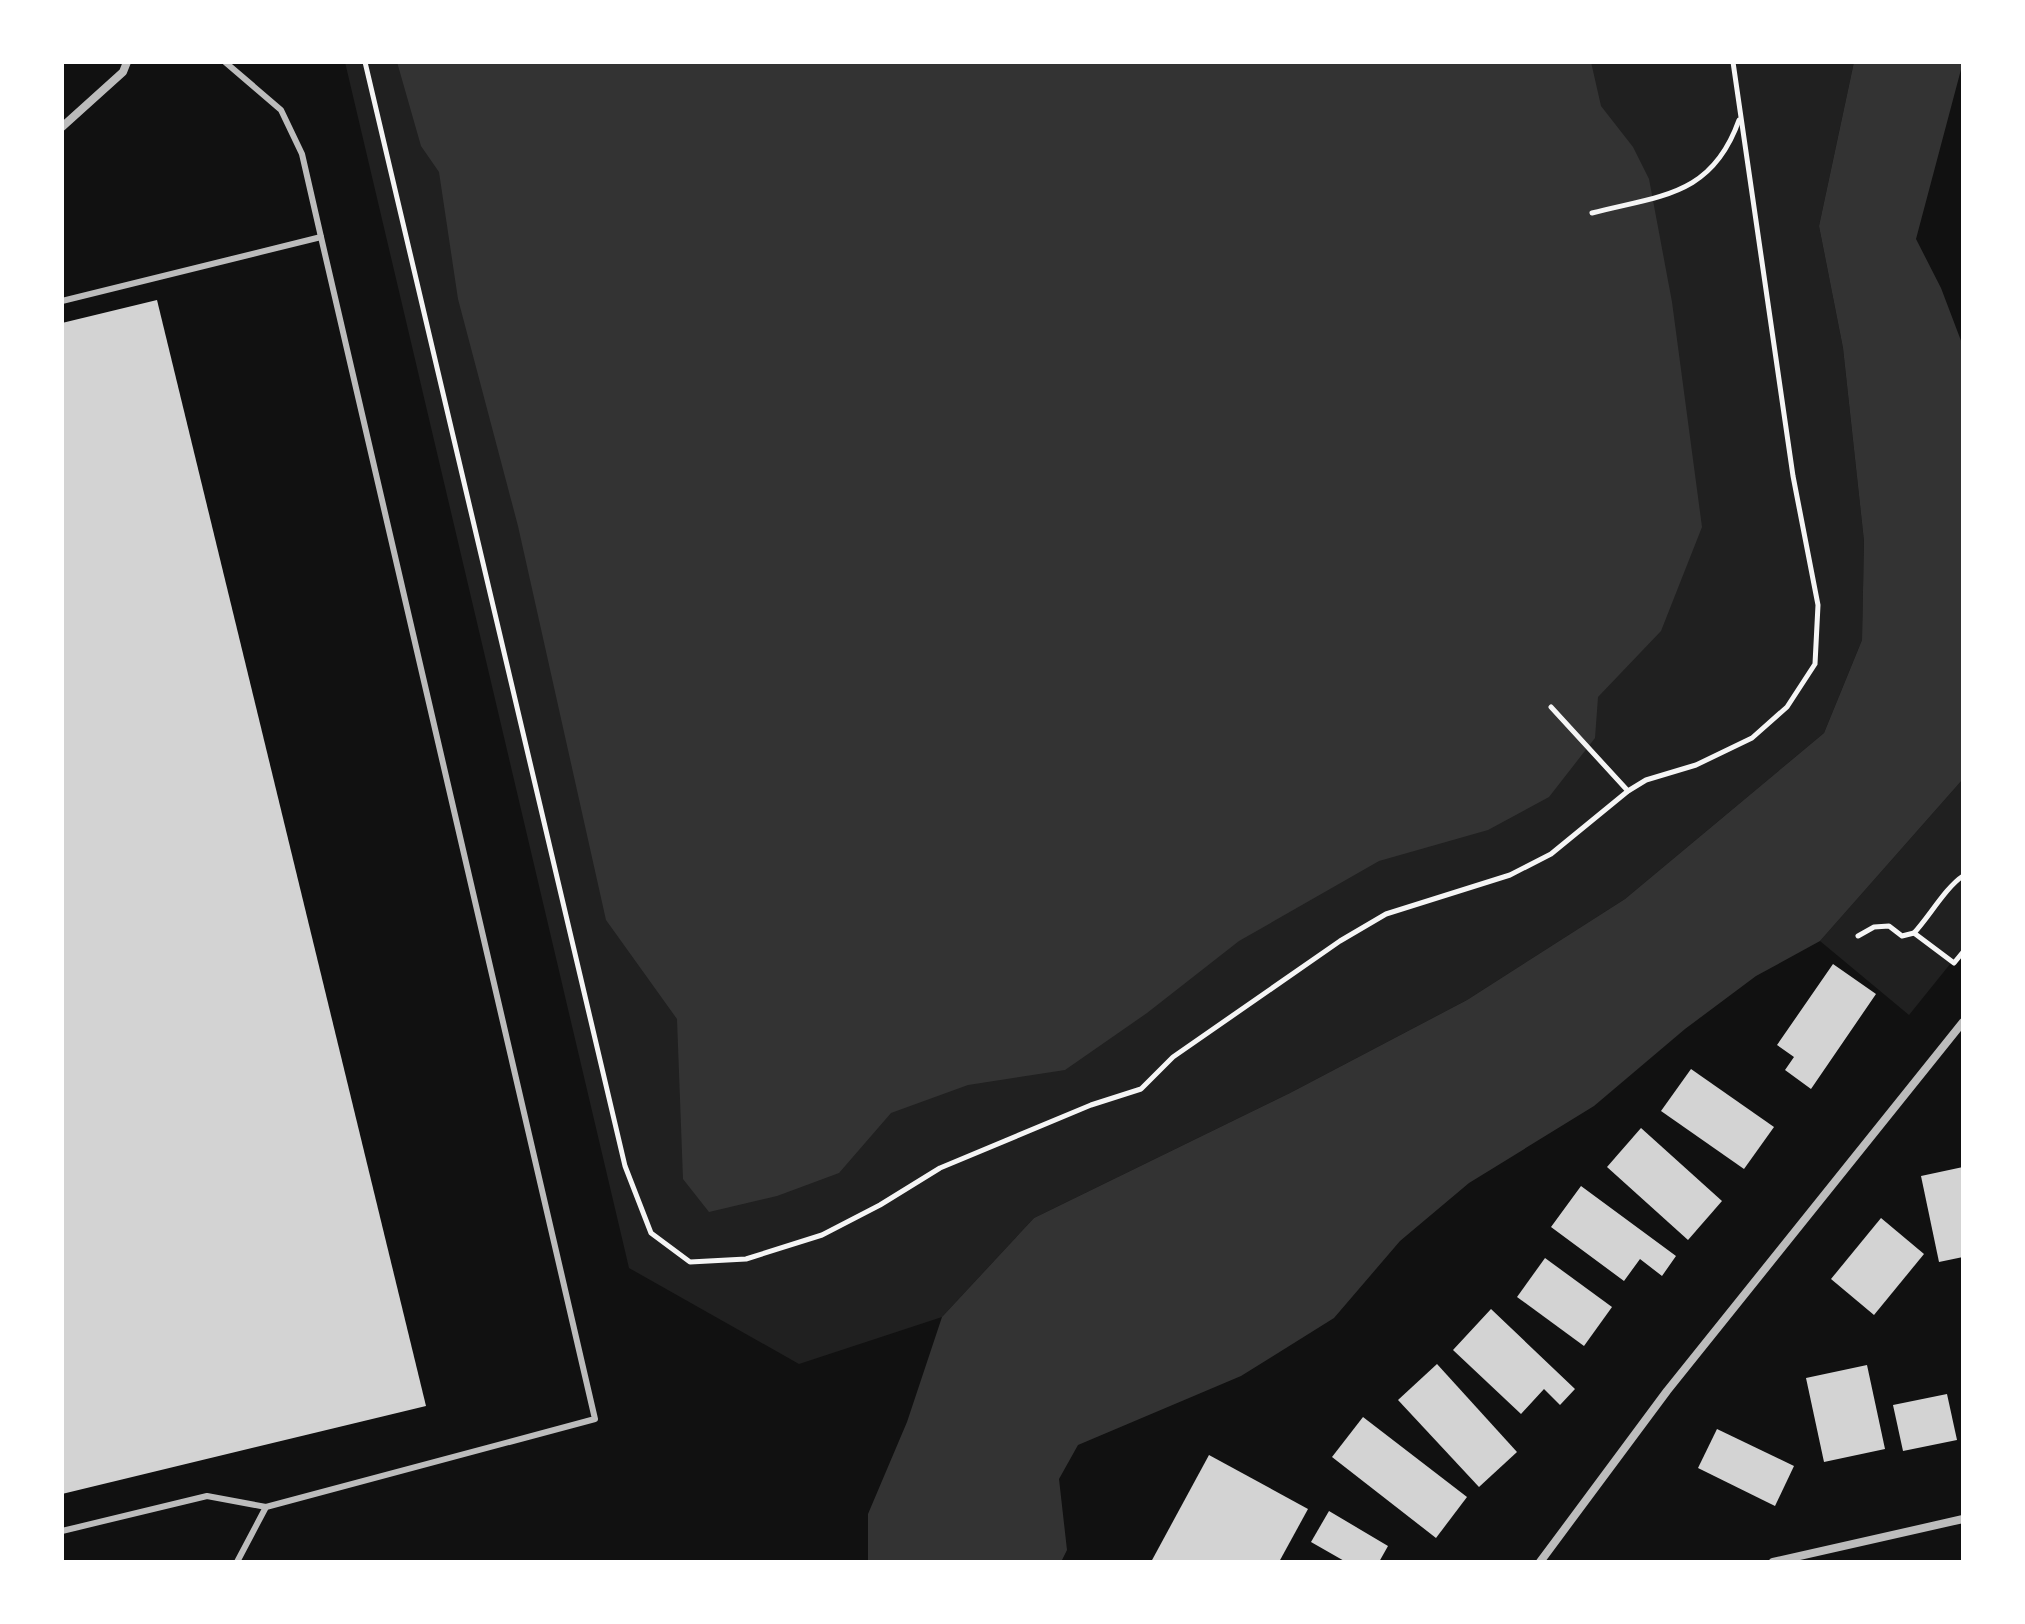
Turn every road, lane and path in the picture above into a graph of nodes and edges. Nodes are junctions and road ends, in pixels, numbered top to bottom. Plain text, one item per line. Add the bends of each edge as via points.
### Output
1 (127, 62) edge
2 (225, 62) edge
3 (365, 62) edge
4 (1733, 62) edge
5 (1740, 119) junction
6 (62, 127) edge
7 (1592, 213) dead end
8 (321, 237) junction
9 (62, 301) edge
10 (1551, 707) dead end
11 (1628, 791) junction
12 (1963, 876) edge
13 (1914, 933) junction
14 (1858, 936) dead end
15 (1963, 952) edge
16 (1963, 1022) edge
17 (266, 1507) junction
18 (1963, 1519) edge
19 (62, 1531) edge
20 (237, 1562) edge
21 (1540, 1562) edge
22 (1773, 1562) edge

1 - 6 street via 123,72
2 - 8 lane via 281,110 302,154
3 - 11 path via 625,1166 651,1233 690,1262 746,1259 822,1235 940,1168 1141,1089 1173,1057 1340,941 1386,914 1510,875 1551,854
4 - 5 path
5 - 7 path via 1728,151 1704,177 1666,194
5 - 11 path via 1818,605 1815,664 1787,707 1752,738
8 - 9 lane
8 - 17 lane via 595,1419
10 - 11 path
12 - 13 path
13 - 14 path via 1902,936 1889,926
13 - 15 path via 1954,963
16 - 21 street via 1667,1391
17 - 19 lane via 207,1496
17 - 20 lane
18 - 22 street

